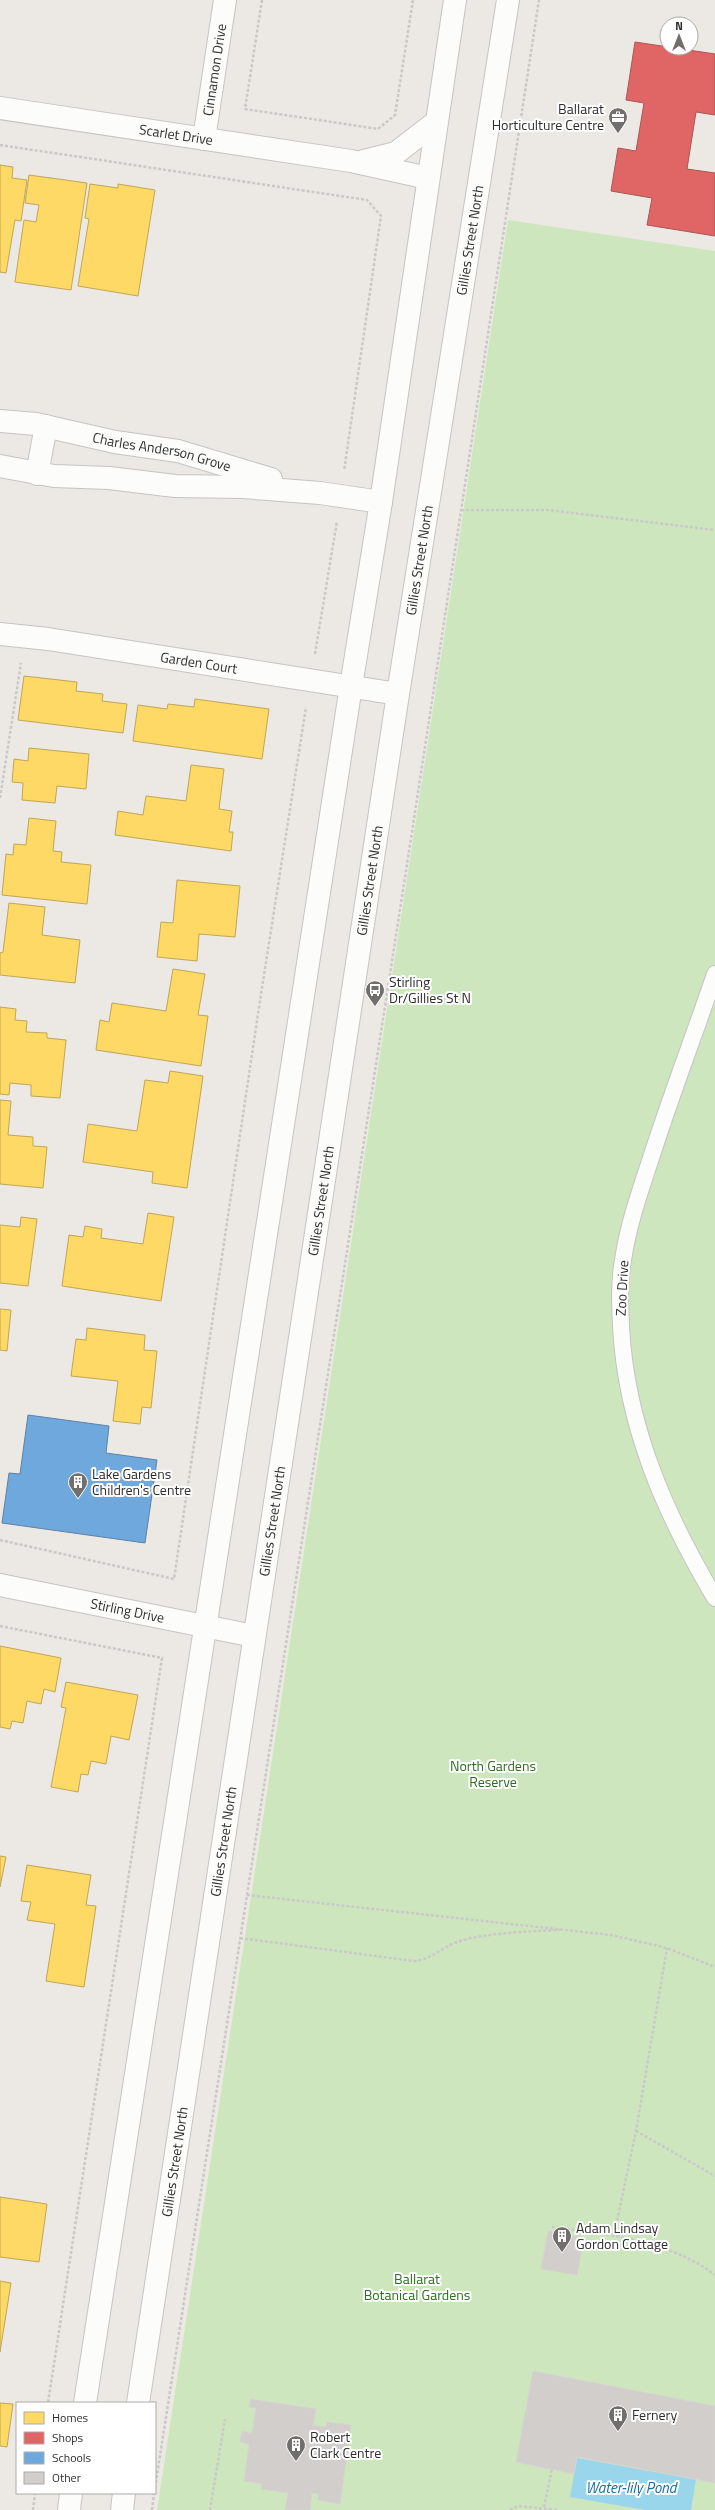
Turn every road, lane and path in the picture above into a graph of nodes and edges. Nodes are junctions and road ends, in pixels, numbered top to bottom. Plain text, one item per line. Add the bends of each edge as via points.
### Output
1 (225, 0) edge
2 (262, 0) edge
3 (413, 0) edge
4 (455, 0) edge
5 (508, 0) edge
6 (539, 0) edge
7 (0, 108) edge
8 (436, 122) junction
9 (204, 139) junction
10 (0, 145) edge
11 (351, 161) junction
12 (428, 178) junction
13 (0, 421) edge
14 (46, 426) junction
15 (0, 466) edge
16 (37, 474) junction
17 (331, 494) junction
18 (381, 502) junction
19 (461, 510) junction
20 (715, 530) edge
21 (0, 634) edge
22 (315, 659) dead end
23 (21, 662) dead end
24 (351, 686) junction
25 (398, 694) junction
26 (307, 707) dead end
27 (0, 798) edge
28 (715, 974) edge
29 (0, 1540) edge
30 (0, 1585) edge
31 (715, 1598) edge
32 (0, 1626) edge
33 (206, 1626) junction
34 (254, 1636) junction
35 (247, 1895) junction
36 (569, 1930) junction
37 (240, 1938) junction
38 (667, 1948) junction
39 (715, 1967) edge
40 (636, 2131) junction
41 (715, 2176) edge
42 (552, 2227) dead end
43 (614, 2235) junction
44 (715, 2275) edge
45 (48, 2402) edge
46 (85, 2402) edge
47 (138, 2402) edge
48 (225, 2419) dead end
49 (552, 2469) dead end
50 (156, 2482) edge
51 (35, 2494) edge
52 (71, 2494) edge
53 (124, 2494) edge
54 (154, 2494) edge
55 (544, 2507) junction
56 (33, 2510) edge
57 (69, 2510) edge
58 (122, 2510) edge
59 (152, 2510) edge
60 (210, 2510) edge
61 (510, 2510) edge
62 (558, 2510) edge

1 - 9 main road, Cinnamon Drive
2 - 3 path via 245,109 378,129 395,115
4 - 8 main road
5 - 25 main road, Gillies Street North
6 - 19 path
7 - 9 main road, Scarlet Drive
8 - 11 main road, Scarlet Drive via 396,153 375,160
8 - 12 main road
9 - 11 main road, Scarlet Drive
10 - 17 path via 367,200 381,216
11 - 12 main road, Scarlet Drive
12 - 18 main road
13 - 14 main road, Charles Anderson Grove
14 - 16 main road
14 - 17 main road, Charles Anderson Grove via 115,442 178,451 215,464
15 - 16 main road, Charles Anderson Grove
16 - 17 main road, Charles Anderson Grove via 109,478 175,486 243,487
17 - 18 main road, Charles Anderson Grove
17 - 22 path
18 - 24 main road
19 - 20 path via 548,510
19 - 35 path
21 - 24 main road, Garden Court via 48,639
23 - 27 path
24 - 25 main road, Garden Court
24 - 33 main road
25 - 34 main road, Gillies Street North
26 - 29 path via 261,994 174,1579
28 - 31 lane, Zoo Drive via 632,1217 620,1283 622,1344 635,1419 647,1460 687,1550
30 - 33 main road, Stirling Drive
32 - 45 path via 162,1658
33 - 34 main road, Stirling Drive
33 - 46 main road
34 - 47 main road, Gillies Street North
35 - 36 path
35 - 37 path
36 - 37 path via 475,1937 456,1942 426,1959 413,1961
36 - 38 path via 611,1935
37 - 50 path
38 - 39 path
38 - 40 path
40 - 41 path
40 - 43 path
42 - 43 path
43 - 44 path via 697,2261
48 - 60 path
49 - 55 path
51 - 56 path
52 - 57 main road
53 - 58 main road
54 - 59 path
55 - 61 path via 518,2506
55 - 62 path

